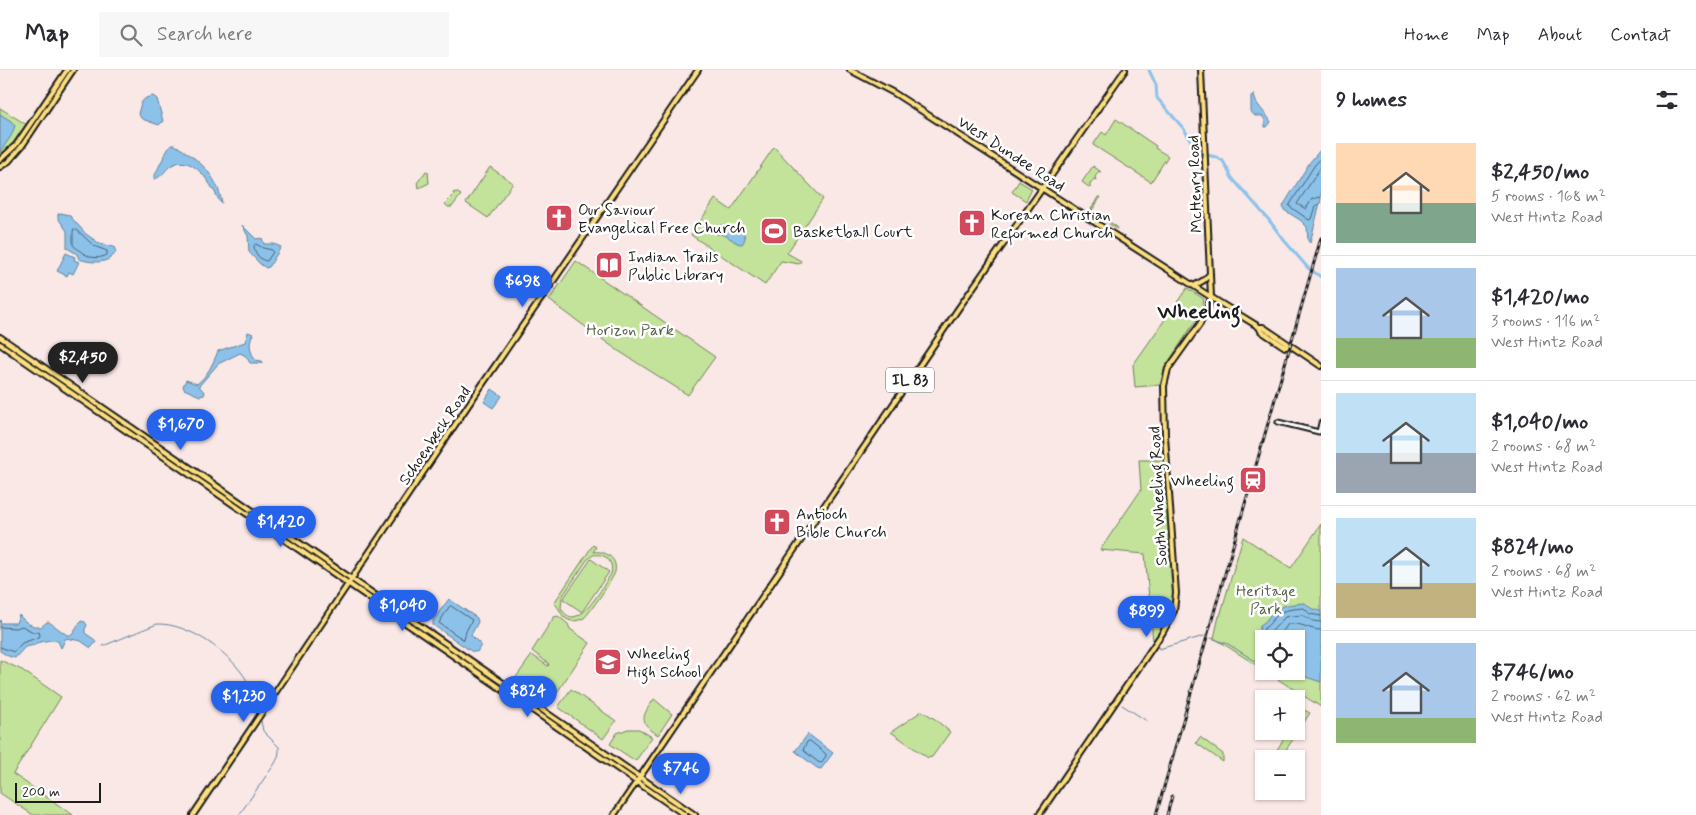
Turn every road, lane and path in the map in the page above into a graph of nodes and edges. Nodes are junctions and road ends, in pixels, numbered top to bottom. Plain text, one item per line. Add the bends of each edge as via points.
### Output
1 (67, 70) edge
2 (73, 70) edge
3 (698, 70) edge
4 (850, 70) edge
5 (1125, 70) edge
6 (1201, 70) edge
7 (0, 160) edge
8 (0, 167) edge
9 (1042, 188) junction
10 (1210, 273) junction
11 (1194, 286) junction
12 (1211, 297) junction
13 (0, 337) edge
14 (0, 344) edge
15 (1321, 366) edge
16 (1278, 422) dead end
17 (1321, 423) edge
18 (350, 582) junction
19 (637, 780) junction
20 (193, 815) edge
21 (614, 815) edge
22 (686, 815) edge
23 (694, 815) edge
24 (1039, 815) edge

1 - 7 main road via 16,145
2 - 8 main road via 22,146
3 - 18 main road, Schoenbeck Road
4 - 9 main road, West Dundee Road via 894,93
5 - 9 main road, IL 83
6 - 10 main road, McHenry Road
9 - 11 main road, West Dundee Road
9 - 19 main road, IL 83
10 - 11 main road
10 - 12 main road, McHenry Road
11 - 12 main road, West Dundee Road
12 - 15 main road, West Dundee Road
12 - 24 main road, South Wheeling Road via 1200,324 1168,369 1164,386 1176,593 1174,611
13 - 18 main road
14 - 18 main road
16 - 17 street via 1319,432
18 - 19 main road
18 - 20 main road, Schoenbeck Road
19 - 21 main road, IL 83
19 - 22 main road
19 - 23 main road

